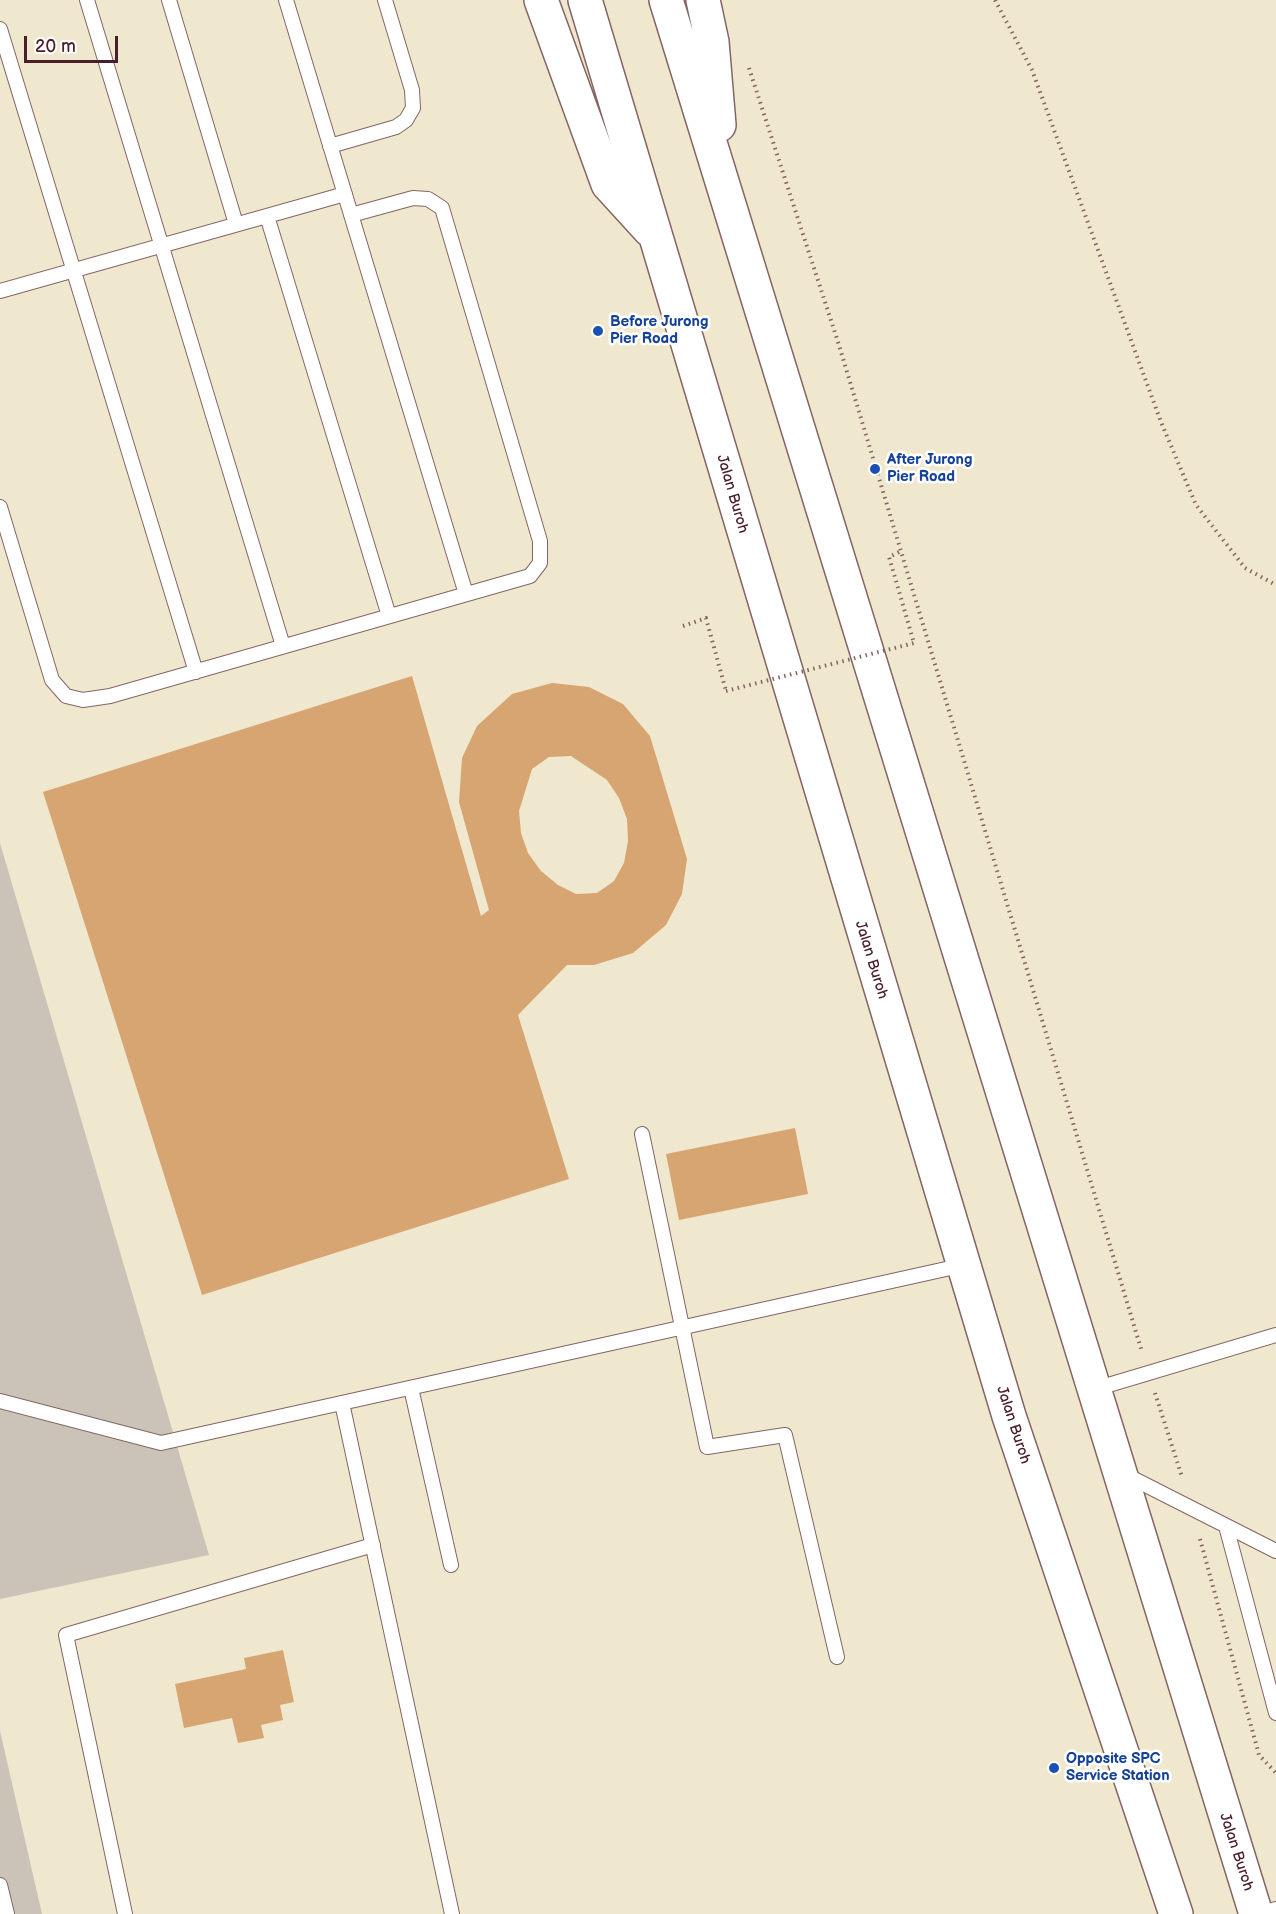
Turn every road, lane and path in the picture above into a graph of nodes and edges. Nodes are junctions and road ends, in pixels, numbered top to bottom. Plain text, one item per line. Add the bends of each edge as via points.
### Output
1 (87, 0) edge
2 (169, 0) edge
3 (286, 0) edge
4 (385, 0) edge
5 (541, 0) edge
6 (585, 0) edge
7 (666, 0) edge
8 (703, 0) edge
9 (995, 0) edge
10 (0, 29) edge
11 (746, 57) dead end
12 (330, 146) junction
13 (724, 189) junction
14 (345, 194) junction
15 (351, 215) junction
16 (267, 216) junction
17 (236, 224) junction
18 (656, 236) junction
19 (162, 246) junction
20 (74, 271) junction
21 (0, 291) edge
22 (0, 507) edge
23 (899, 552) junction
24 (1276, 585) edge
25 (466, 594) junction
26 (389, 616) junction
27 (683, 626) dead end
28 (283, 646) junction
29 (196, 672) junction
30 (642, 1134) dead end
31 (964, 1265) junction
32 (684, 1327) junction
33 (1276, 1335) edge
34 (1149, 1373) junction
35 (411, 1388) junction
36 (1093, 1390) junction
37 (0, 1401) edge
38 (342, 1403) junction
39 (1118, 1471) junction
40 (1192, 1509) junction
41 (1226, 1526) junction
42 (373, 1545) junction
43 (1276, 1551) edge
44 (451, 1565) dead end
45 (837, 1657) dead end
46 (1276, 1713) edge
47 (1276, 1773) edge
48 (0, 1885) edge
49 (1276, 1909) edge
50 (7, 1914) edge
51 (125, 1914) edge
52 (452, 1914) edge
53 (1176, 1914) edge
54 (1257, 1914) edge

1 - 19 lane
2 - 17 lane
3 - 12 lane
4 - 12 lane via 412,90 413,108 396,127
5 - 18 highway via 608,184
6 - 18 highway, Jalan Buroh
7 - 13 highway, Jalan Buroh
8 - 13 highway via 712,42
9 - 24 path via 1032,70 1161,422 1196,505 1245,568
10 - 20 lane
11 - 23 path
12 - 14 lane
13 - 36 highway, Jalan Buroh
14 - 15 lane
14 - 16 lane
15 - 25 lane
15 - 25 lane via 413,198 428,199 442,208 540,541 540,563 530,576
16 - 17 lane
16 - 26 lane
17 - 19 lane
18 - 31 highway, Jalan Buroh
19 - 20 lane
19 - 28 lane
20 - 21 lane
20 - 29 lane
22 - 29 lane via 52,680 66,696 83,700 110,696
23 - 27 path, bridge via 889,557 914,643 726,691 706,618
23 - 34 path
25 - 26 lane
26 - 28 lane
28 - 29 lane
30 - 32 lane
31 - 32 lane
31 - 53 highway, Jalan Buroh via 1009,1416
32 - 35 lane
32 - 45 lane via 707,1448 785,1435
33 - 34 lane
34 - 36 lane
34 - 40 path
35 - 38 lane
35 - 44 lane
36 - 39 highway, Jalan Buroh
37 - 38 lane via 161,1443
38 - 42 lane
39 - 40 lane
39 - 54 highway, Jalan Buroh
40 - 41 lane
40 - 47 path via 1258,1755
41 - 43 lane
41 - 46 lane
42 - 51 lane via 66,1635
42 - 52 lane
48 - 50 lane
49 - 54 lane, Jalan Buroh

